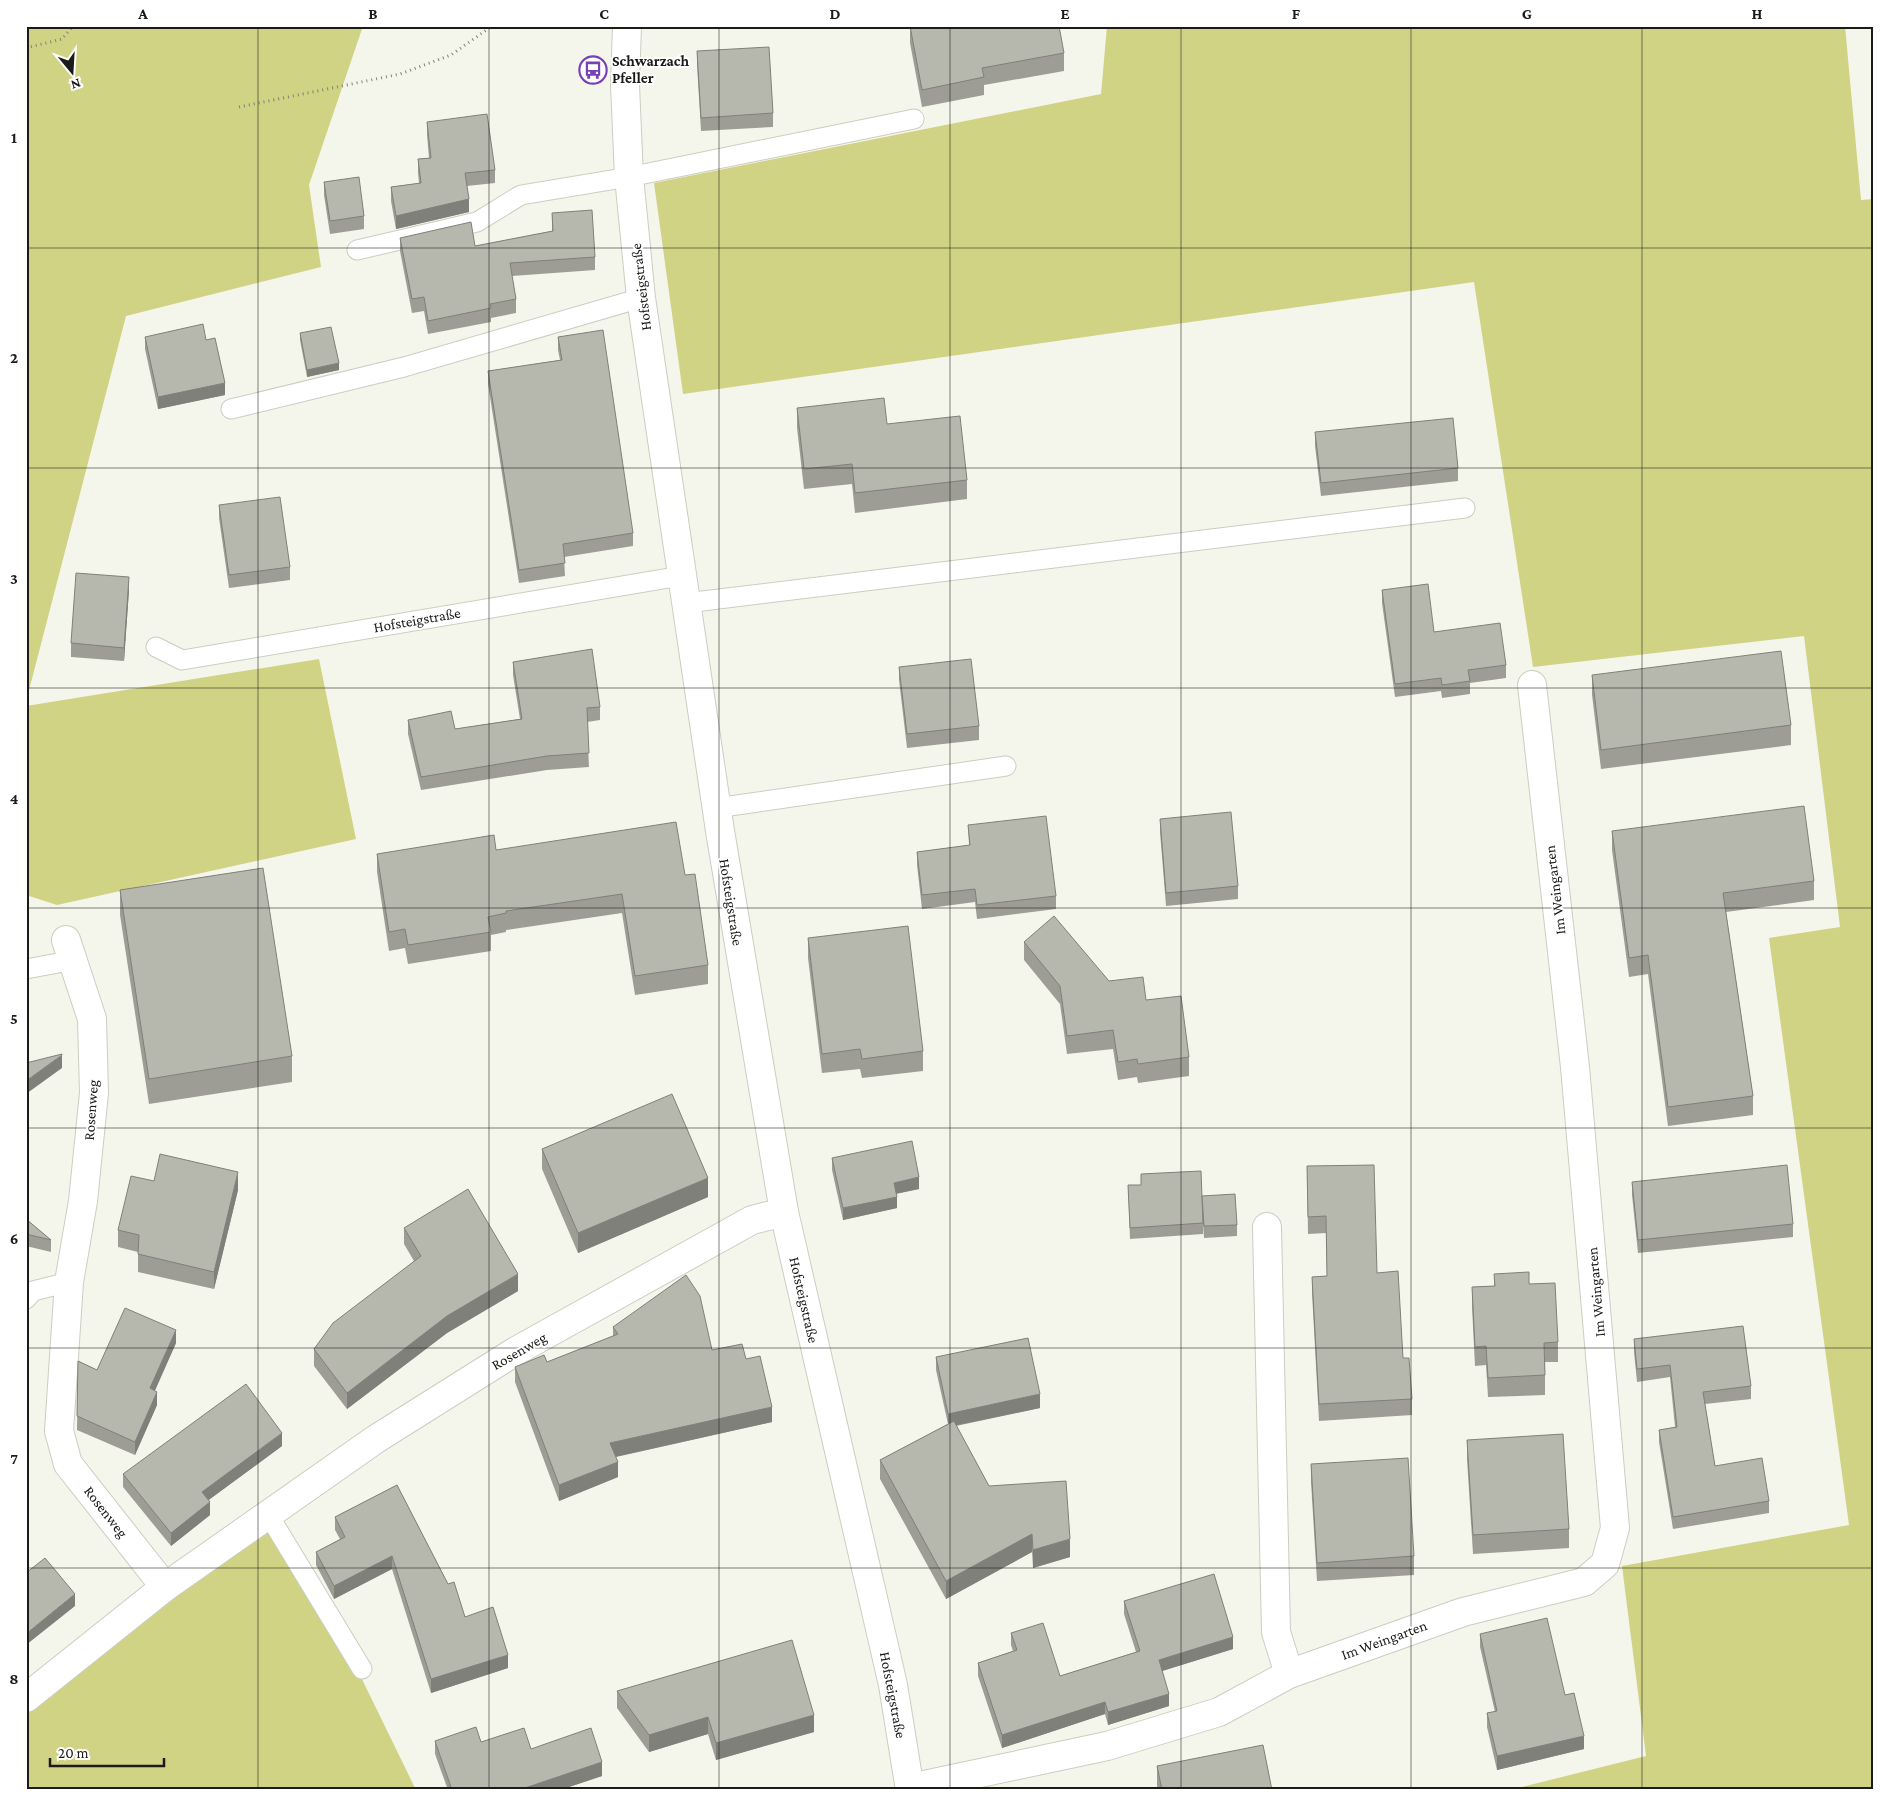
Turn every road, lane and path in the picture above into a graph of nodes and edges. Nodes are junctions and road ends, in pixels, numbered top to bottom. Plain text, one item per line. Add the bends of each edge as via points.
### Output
1 (73, 26) edge
2 (492, 26) edge
3 (627, 26) edge
4 (26, 48) edge
5 (239, 107) dead end
6 (914, 119) dead end
7 (629, 177) junction
8 (357, 250) dead end
9 (642, 298) junction
10 (231, 409) dead end
11 (1465, 508) dead end
12 (682, 576) junction
13 (686, 603) junction
14 (156, 647) dead end
15 (1532, 685) dead end
16 (1006, 766) dead end
17 (716, 808) junction
18 (70, 950) joint
19 (26, 969) edge
20 (784, 1212) junction
21 (1267, 1227) dead end
22 (69, 1282) junction
23 (26, 1299) edge
24 (268, 1514) junction
25 (165, 1587) junction
26 (362, 1669) dead end
27 (1289, 1674) junction
28 (26, 1698) edge
29 (910, 1789) edge

1 - 4 path via 62,39
2 - 5 path via 450,55 400,74
3 - 7 street, Hofsteigstraße via 625,85
6 - 7 lane
7 - 8 lane via 521,195 477,222
7 - 9 street, Hofsteigstraße
9 - 10 lane via 404,367
9 - 12 street, Hofsteigstraße
11 - 13 lane
12 - 13 street, Hofsteigstraße
12 - 14 lane, Hofsteigstraße via 182,660
13 - 17 street, Hofsteigstraße
15 - 27 street, Im Weingarten via 1575,1067 1615,1528 1605,1564 1584,1582 1463,1612
16 - 17 lane
17 - 20 street, Hofsteigstraße
18 - 19 lane
18 - 22 street, Rosenweg via 92,1019 94,1093 83,1200
20 - 24 street, Rosenweg via 752,1220 516,1351 376,1440
20 - 29 street, Hofsteigstraße via 893,1685
21 - 27 street via 1276,1632
22 - 23 lane via 33,1291
22 - 25 street, Rosenweg via 59,1431 68,1464
24 - 25 street, Rosenweg
24 - 26 lane
25 - 28 street, Rosenweg
27 - 29 street, Im Weingarten via 1219,1712 1107,1746

